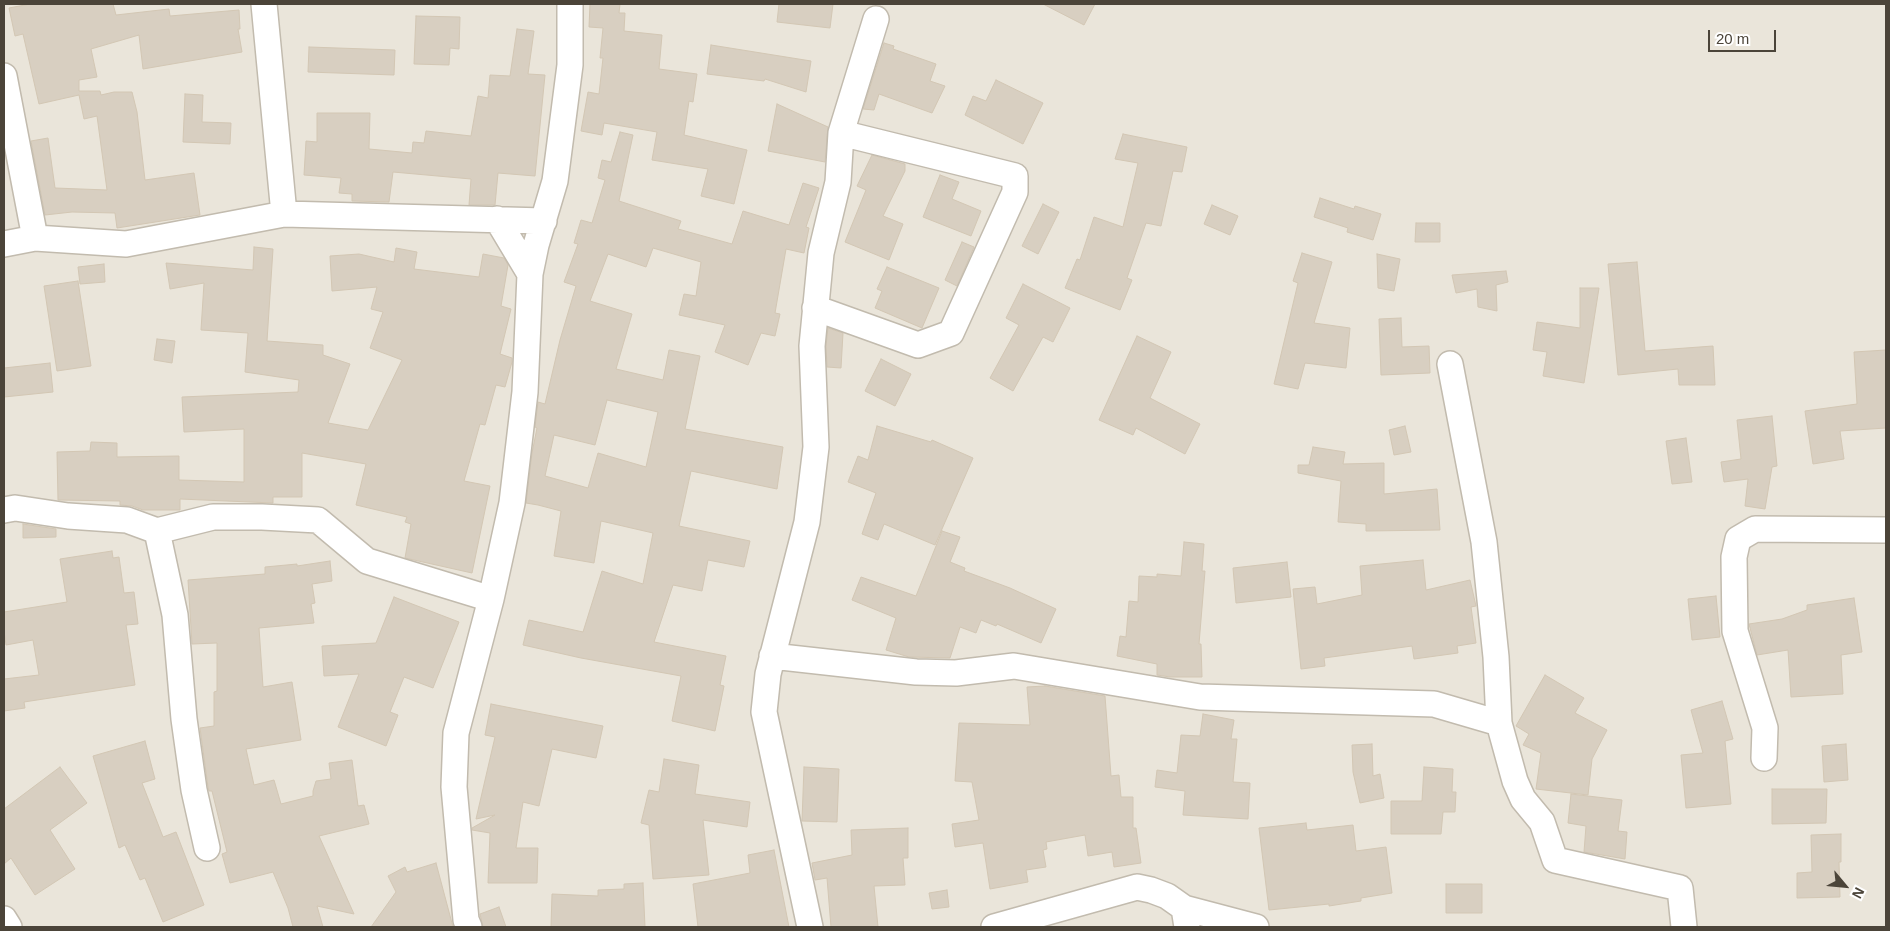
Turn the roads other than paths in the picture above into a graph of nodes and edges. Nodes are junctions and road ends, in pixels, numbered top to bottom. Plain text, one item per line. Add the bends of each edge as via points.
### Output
1 (264, 4) edge
2 (570, 4) edge
3 (876, 20) dead end
4 (4, 76) edge
5 (841, 133) junction
6 (284, 214) junction
7 (497, 219) junction
8 (544, 221) junction
9 (35, 238) junction
10 (4, 244) edge
11 (530, 274) junction
12 (816, 308) junction
13 (1450, 364) dead end
14 (4, 510) edge
15 (1886, 530) edge
16 (157, 531) junction
17 (490, 599) junction
18 (772, 656) junction
19 (1499, 723) junction
20 (1764, 758) dead end
21 (207, 848) dead end
22 (1185, 918) edge
23 (4, 919) edge
24 (9, 927) edge
25 (468, 927) edge
26 (810, 927) edge
27 (994, 927) edge
28 (1256, 927) edge
29 (1684, 927) edge

1 - 6 street
2 - 8 street via 570,65 555,181
3 - 5 street
4 - 9 street
5 - 12 street via 838,182 821,253
5 - 12 street via 1015,176 1015,192 951,333 918,345
6 - 7 street
6 - 9 street via 126,244
7 - 8 street
7 - 11 street
8 - 11 street
9 - 10 street
11 - 17 street via 525,392 512,503
12 - 18 street via 812,346 816,447 807,522
13 - 19 street via 1484,542
14 - 16 street via 15,508 127,520
15 - 20 street via 1755,529 1738,539 1734,557 1735,631 1765,728
16 - 17 street via 213,517 318,520 367,561
16 - 21 street via 175,615 184,719 194,790
17 - 25 street via 456,734 454,787
18 - 19 street via 924,672 956,673 1014,666 1200,697 1434,704
18 - 26 street via 764,712
19 - 29 street via 1515,781 1523,799 1542,822 1556,860 1680,888
22 - 27 street via 1167,896 1137,887
22 - 28 street
23 - 24 street

